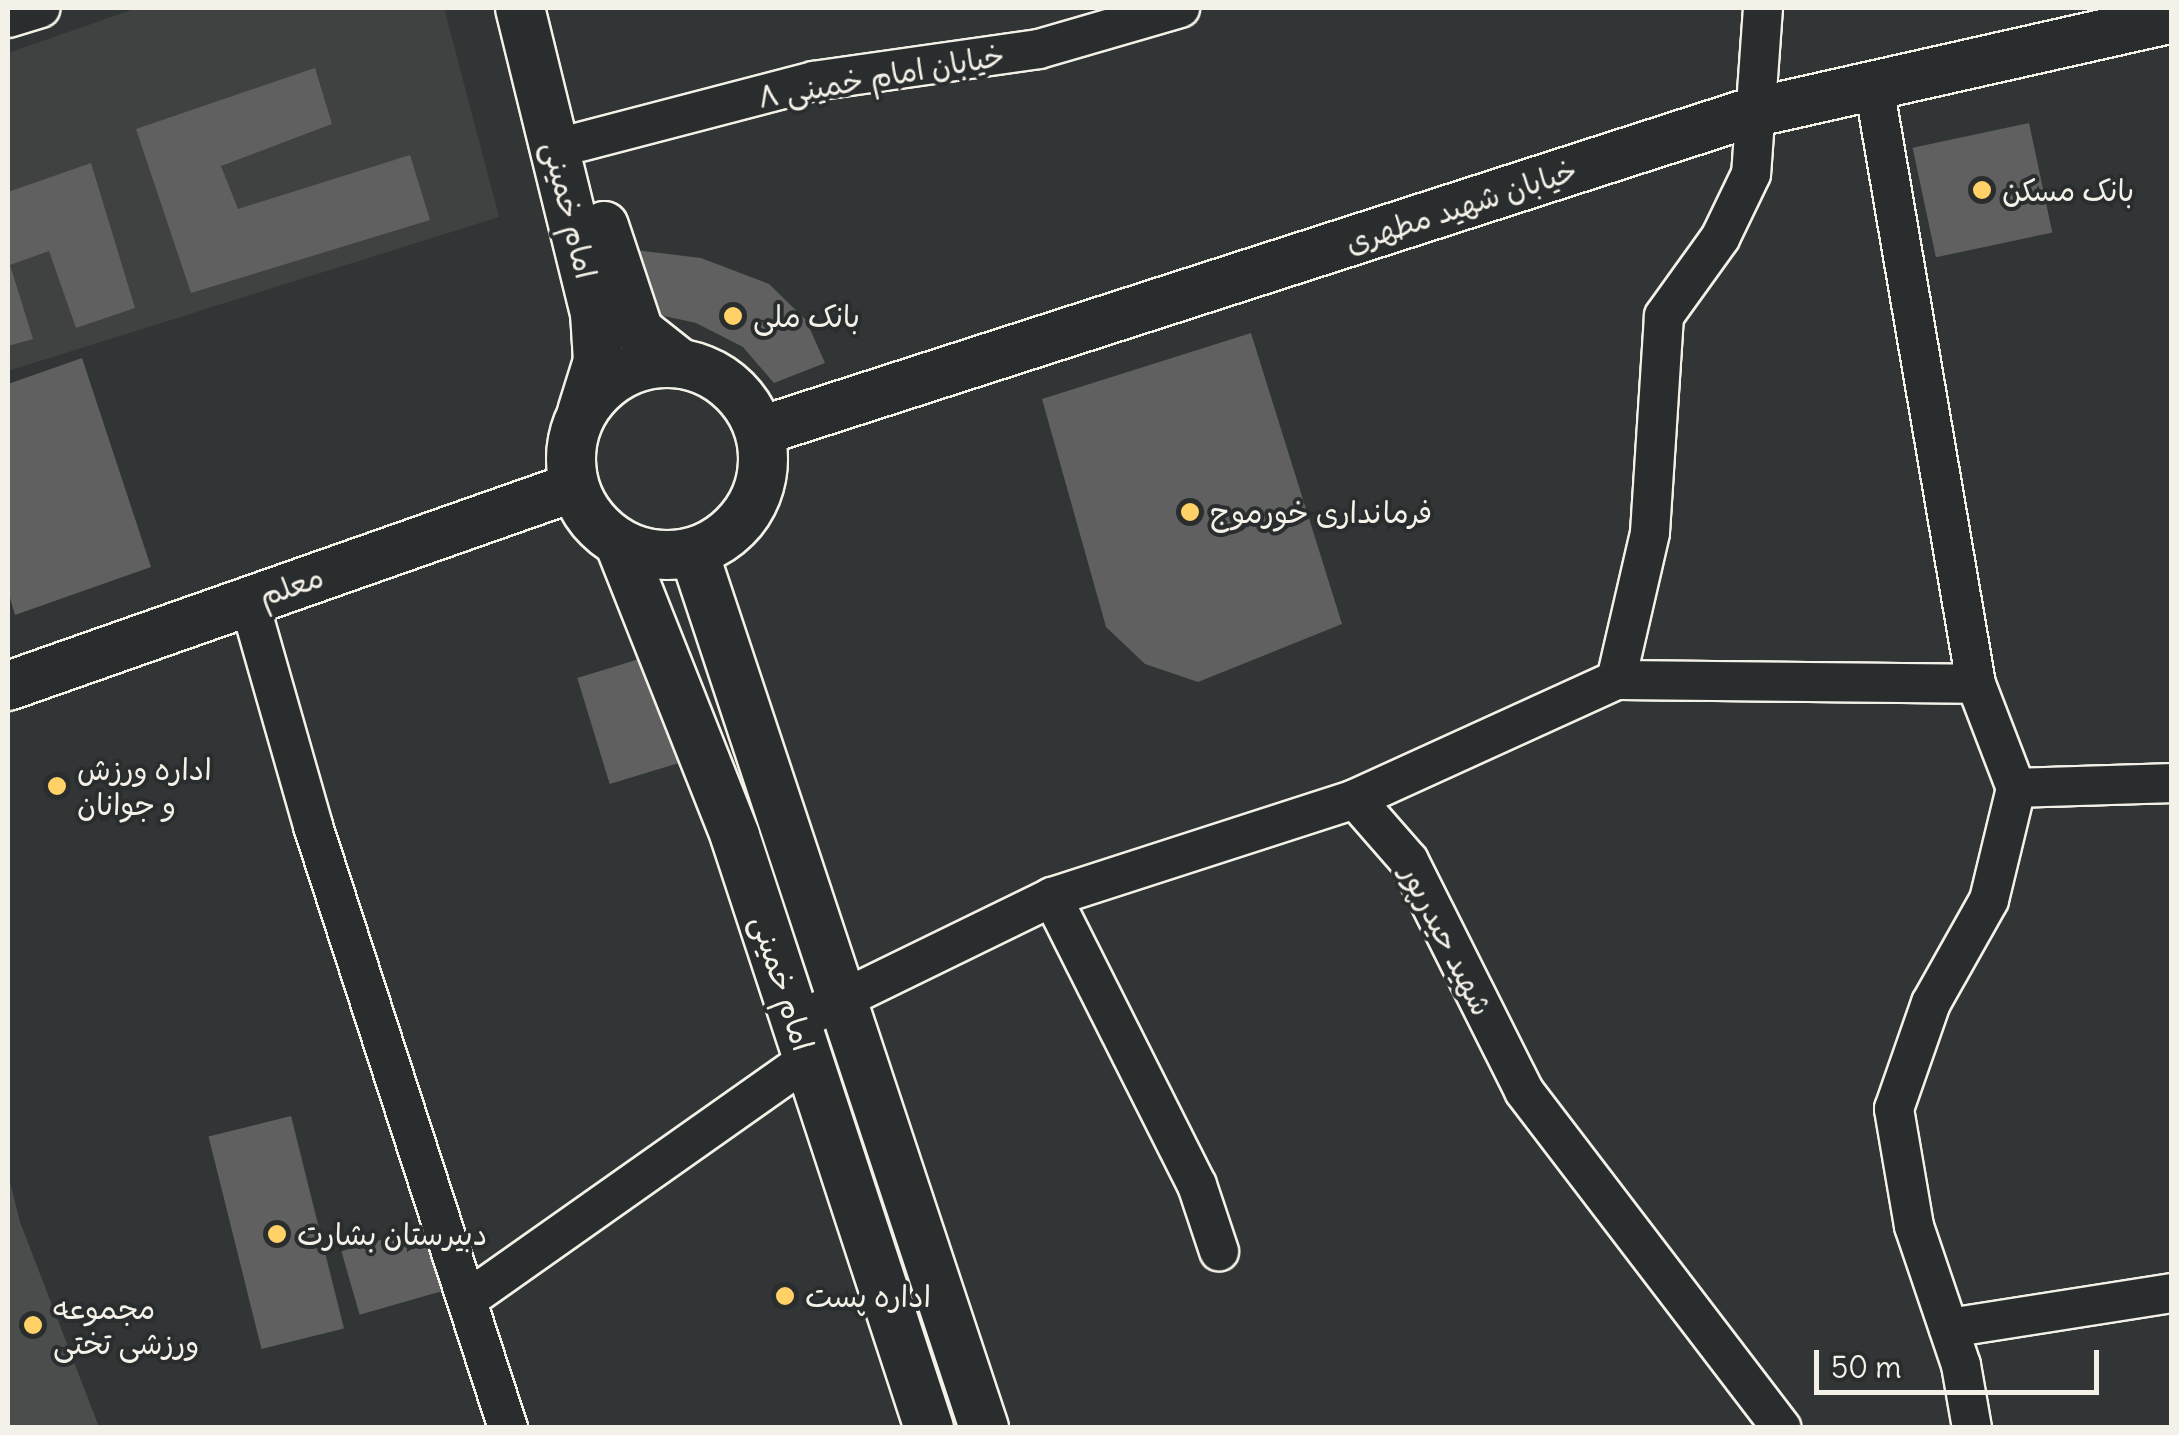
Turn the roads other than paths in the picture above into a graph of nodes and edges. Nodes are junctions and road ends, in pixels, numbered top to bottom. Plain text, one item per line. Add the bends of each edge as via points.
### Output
1 (40, 8) edge
2 (520, 8) edge
3 (546, 8) edge
4 (1180, 8) edge
5 (1763, 8) edge
6 (8, 18) edge
7 (2172, 18) edge
8 (1874, 86) junction
9 (1760, 112) junction
10 (580, 142) junction
11 (678, 362) junction
12 (582, 412) junction
13 (761, 432) junction
14 (574, 486) junction
15 (620, 545) junction
16 (694, 552) junction
17 (249, 601) junction
18 (1616, 680) junction
19 (1976, 684) junction
20 (8, 686) edge
21 (2172, 783) edge
22 (2016, 788) junction
23 (1355, 798) junction
24 (1052, 897) junction
25 (840, 996) junction
26 (802, 1040) junction
27 (1219, 1251) dead end
28 (2172, 1293) edge
29 (471, 1297) junction
30 (1949, 1328) junction
31 (508, 1428) edge
32 (929, 1428) edge
33 (984, 1428) edge
34 (1782, 1428) edge
35 (1972, 1428) edge

1 - 6 street
2 - 12 main road, امام خمینی via 595,314 598,361
3 - 10 main road, امام خمینی
4 - 10 street, خیابان امام خمینی ۸ via 1039,50 814,81
5 - 9 street
7 - 8 main road, خیابان شهید مطهری
8 - 9 main road, خیابان شهید مطهری
8 - 19 street
9 - 13 main road, خیابان شهید مطهری
9 - 18 street via 1751,174 1720,238 1664,316 1650,533
10 - 11 main road, امام خمینی via 639,331
11 - 12 main road via 641,366 606,383
11 - 13 main road via 714,374 743,398
12 - 14 main road via 570,449
13 - 16 main road via 764,470 752,506 728,535
14 - 15 main road via 591,520
14 - 17 main road, معلم
15 - 16 main road via 656,556
15 - 26 main road, امام خمینی via 735,836
16 - 25 main road, امام خمینی
17 - 20 main road, معلم
17 - 29 street via 313,826
18 - 19 street
18 - 23 street
19 - 22 street
21 - 22 street
22 - 30 street via 1990,900 1931,1003 1894,1110 1914,1226
23 - 24 street
23 - 34 street, شهید حیدرپور via 1408,861 1524,1091
24 - 25 street
24 - 27 street via 1197,1185
25 - 26 street
25 - 33 main road, امام خمینی
26 - 29 street
26 - 32 main road, امام خمینی
28 - 30 street
29 - 31 street
30 - 35 street

